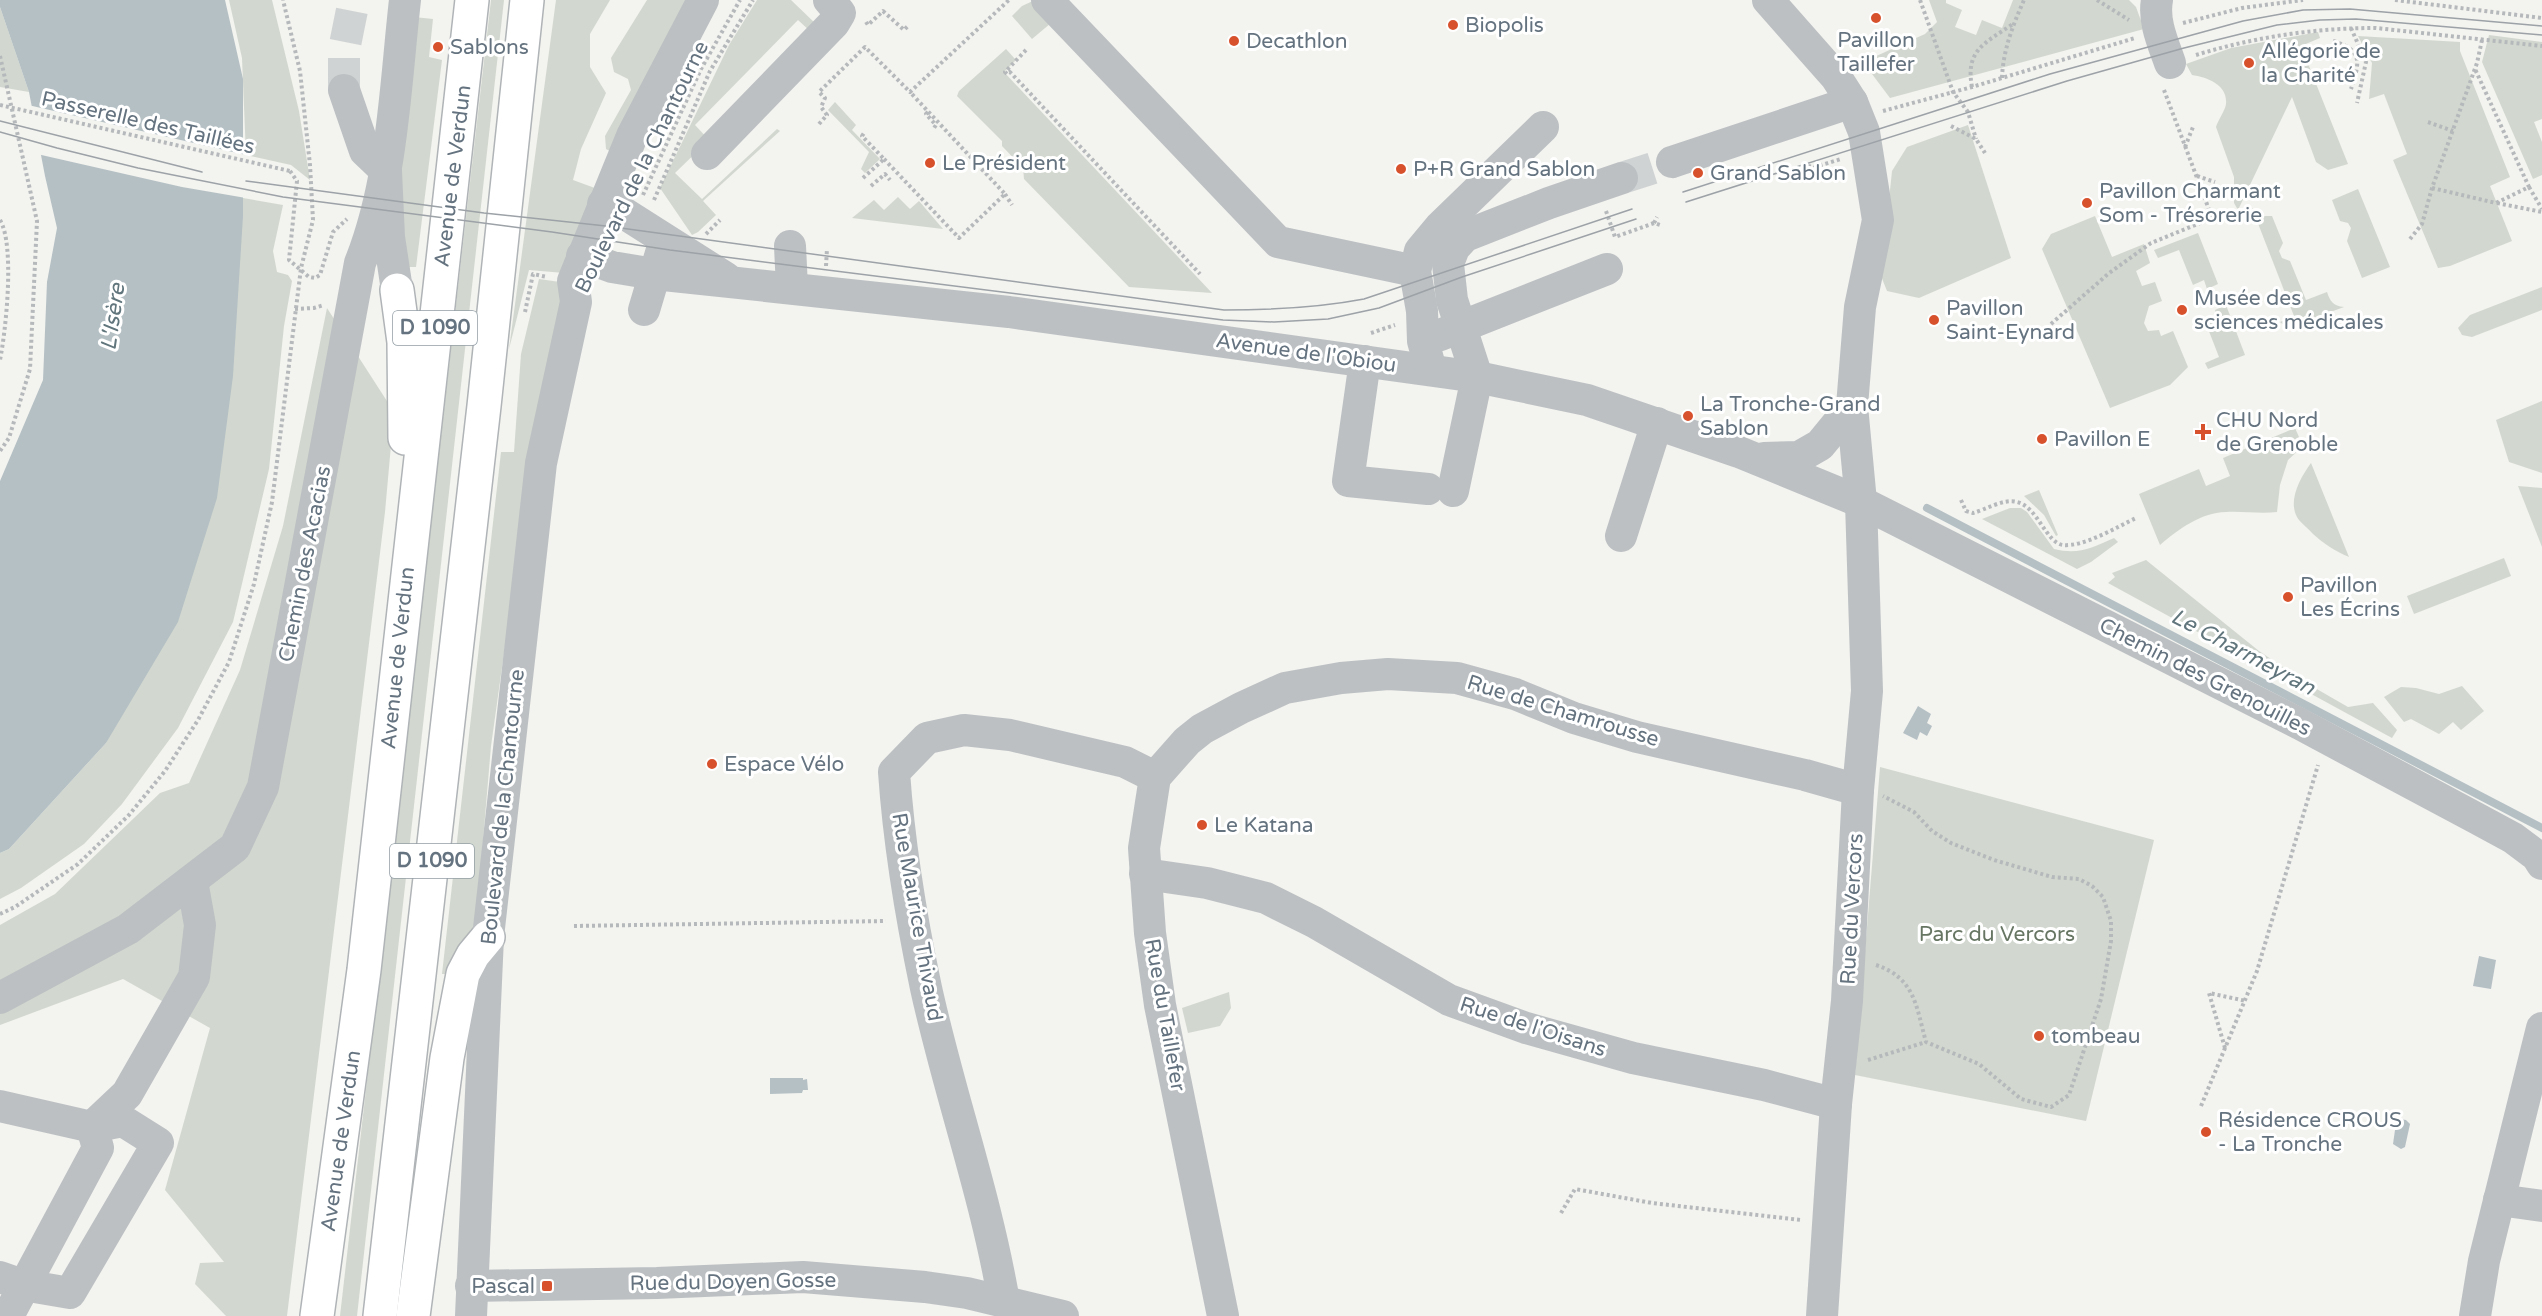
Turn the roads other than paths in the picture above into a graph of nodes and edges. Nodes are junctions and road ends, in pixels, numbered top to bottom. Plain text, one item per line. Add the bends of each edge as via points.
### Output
1 (405, 0) edge
2 (472, 0) edge
3 (527, 0) edge
4 (703, 0) edge
5 (726, 0) edge
6 (1768, 0) edge
7 (2157, 0) edge
8 (834, 7) edge
9 (1055, 8) edge
10 (2166, 75) road end
11 (344, 90) tunnel mouth
12 (1860, 126) junction
13 (1543, 127) dead end
14 (707, 154) dead end
15 (1672, 162) tunnel mouth
16 (386, 171) junction
17 (1622, 178) tunnel mouth
18 (633, 220) junction
19 (1440, 227) junction
20 (790, 246) dead end
21 (590, 258) junction
22 (1448, 264) junction
23 (1606, 270) dead end
24 (1414, 271) junction
25 (654, 274) junction
26 (732, 282) junction
27 (792, 288) junction
28 (397, 290) junction
29 (354, 300) junction
30 (644, 310) dead end
31 (1460, 327) junction
32 (1427, 356) junction
33 (1365, 361) junction
34 (1477, 377) junction
35 (1852, 406) junction
36 (1657, 423) junction
37 (1757, 458) junction
38 (1861, 502) junction
39 (1621, 536) dead end
40 (405, 593) junction
41 (1155, 777) junction
42 (1858, 793) junction
43 (2542, 864) edge
44 (1145, 874) junction
45 (192, 881) junction
46 (488, 937) junction
47 (0, 998) edge
48 (2542, 1028) edge
49 (1836, 1104) junction
50 (0, 1106) edge
51 (92, 1127) junction
52 (2499, 1200) junction
53 (2542, 1206) edge
54 (10, 1297) edge
55 (471, 1301) edge
56 (1004, 1302) junction
57 (964, 1305) edge
58 (317, 1313) edge
59 (380, 1316) edge
60 (413, 1316) edge
61 (1064, 1316) edge
62 (1223, 1316) edge
63 (1822, 1316) edge
64 (2475, 1316) edge

1 - 16 street, Chemin des Acacias
2 - 40 main road, Avenue de Verdun / D 1090
3 - 59 main road, D 1090
4 - 18 street, Boulevard de la Chantourne via 632,136
5 - 18 street, Boulevard de la Chantourne via 694,54
6 - 12 street via 1836,77
7 - 10 street
8 - 14 street via 834,23
9 - 24 street via 1278,242
11 - 16 street via 365,152
12 - 15 street
12 - 35 street, Rue du Vercors via 1878,220 1860,307
13 - 19 street
16 - 28 street via 389,237
16 - 29 street, Chemin des Acacias via 375,226 360,263
17 - 22 street via 1465,236 1454,248
18 - 21 street, Boulevard de la Chantourne
18 - 25 street
18 - 26 street, Avenue de l'Obiou
19 - 22 street via 1440,242
19 - 24 street via 1420,250
20 - 27 street
21 - 25 street, Avenue de l'Obiou via 612,267
21 - 46 street, Boulevard de la Chantourne via 573,281 576,302 542,463
22 - 31 street
23 - 31 street
24 - 32 street
25 - 26 street, Avenue de l'Obiou
25 - 30 street
26 - 27 street, Avenue de l'Obiou
27 - 33 street, Avenue de l'Obiou via 1009,312
28 - 29 street via 374,280
28 - 40 main road via 404,342
29 - 45 street, Chemin des Acacias via 262,788 236,848
31 - 32 street
31 - 34 street
32 - 33 street, Avenue de l'Obiou
32 - 34 street, Avenue de l'Obiou
33 - 34 street via 1348,481 1440,490
34 - 36 street, Avenue de l'Obiou via 1587,400
35 - 37 street via 1820,445 1799,458
35 - 38 street, Rue du Vercors
36 - 37 street, Avenue de l'Obiou
36 - 39 street
37 - 38 street, Avenue de l'Obiou
38 - 42 street, Rue du Vercors via 1867,691
38 - 43 street, Chemin des Grenouilles via 2300,724 2513,838
40 - 58 main road, Avenue de Verdun / D 1090 via 364,969
41 - 42 street, Rue de Chamrousse via 1202,729 1285,688 1388,674 1457,678 1637,737 1805,775
41 - 44 street, Rue du Taillefer via 1144,848
41 - 56 street, Rue Maurice Thivaud via 1125,762 1010,735 964,730 927,738 894,772 898,831 926,989 978,1182
42 - 49 street, Rue du Vercors
44 - 49 street, Rue de l'Oisans via 1207,883 1266,898 1449,1000 1526,1029 1633,1058
44 - 62 street, Rue du Taillefer via 1160,1005
45 - 47 street, Chemin des Acacias via 128,929
45 - 51 street via 200,926 194,976 127,1094
46 - 55 street, Boulevard de la Chantourne
46 - 60 main road via 472,955 463,974 447,1058
48 - 52 street
49 - 63 street, Rue du Vercors
50 - 51 street
51 - 54 street via 98,1148
51 - 54 street via 123,1121 158,1143 70,1293
52 - 53 street
52 - 64 street
55 - 57 street, Rue du Doyen Gosse via 601,1285 803,1277 926,1287
56 - 57 street, Rue du Doyen Gosse
56 - 61 street, Rue du Doyen Gosse

